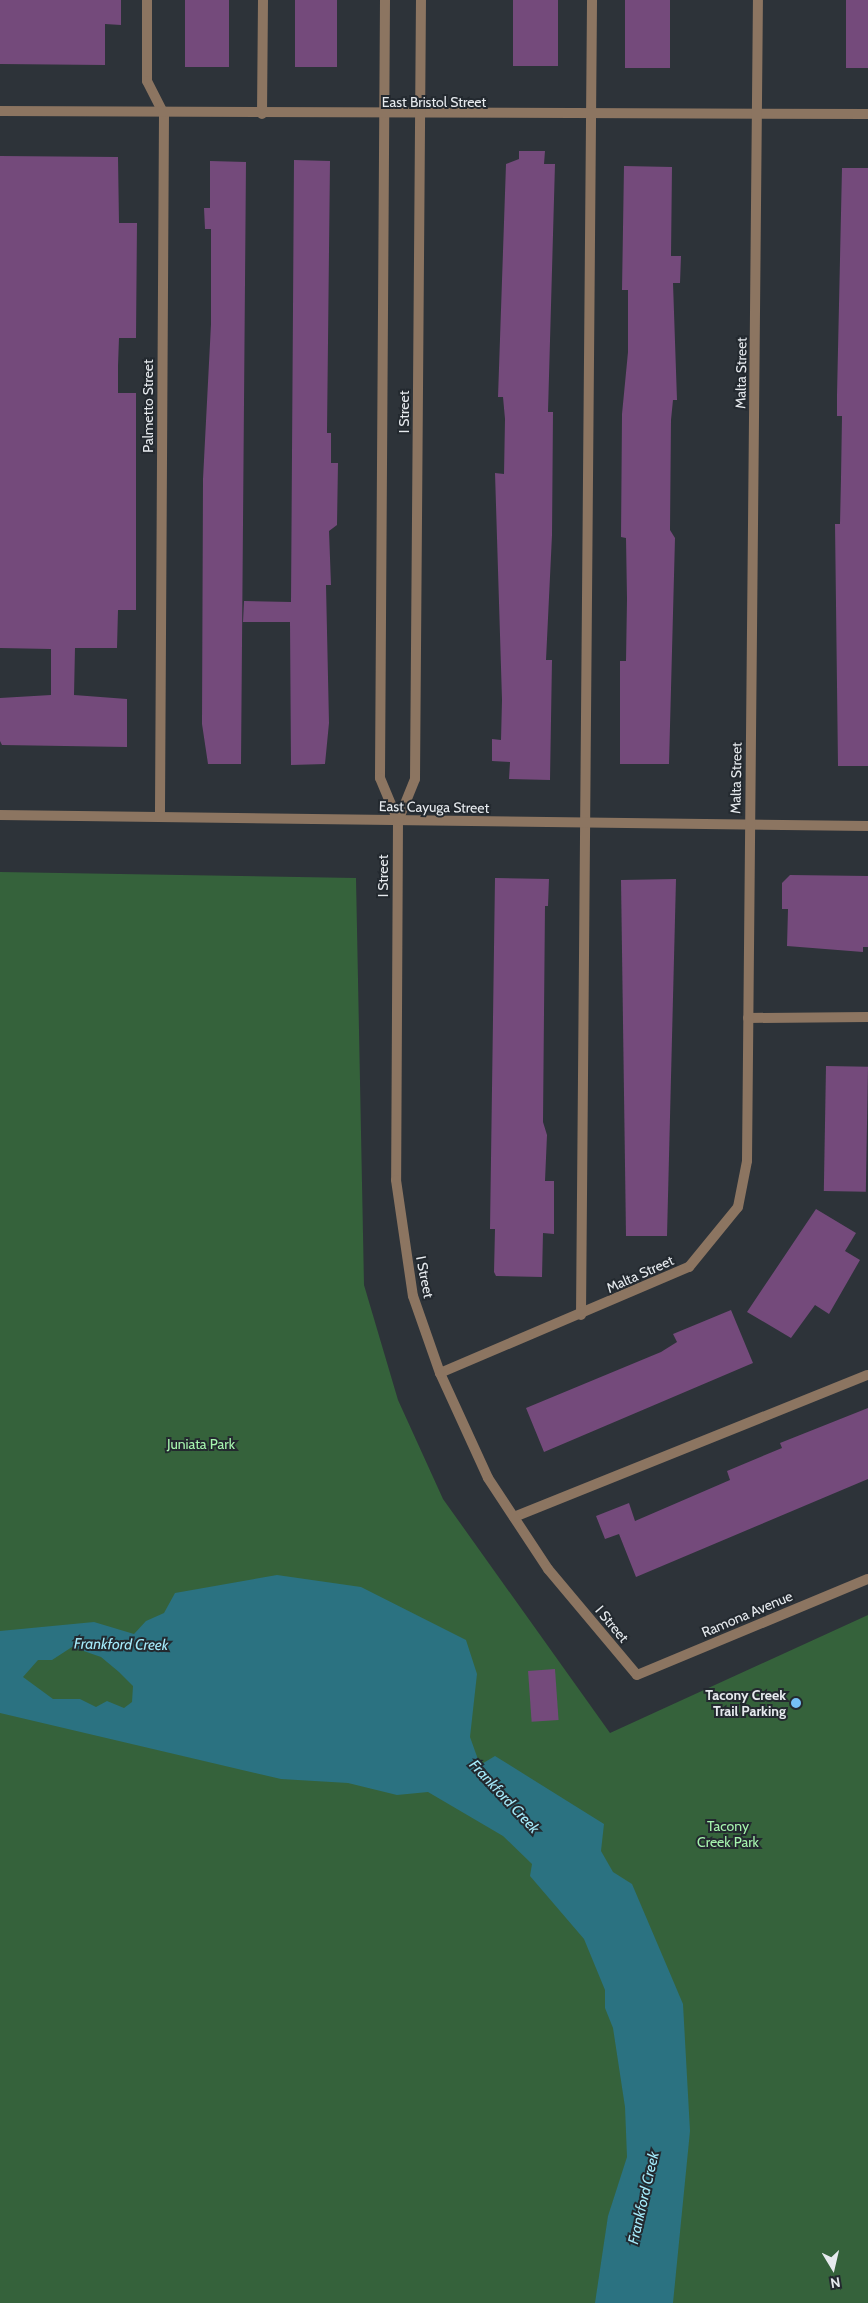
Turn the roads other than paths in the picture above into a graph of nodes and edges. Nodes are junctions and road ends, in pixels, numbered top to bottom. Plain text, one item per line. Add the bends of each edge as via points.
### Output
1 (147, 0) edge
2 (263, 0) edge
3 (384, 0) edge
4 (421, 0) edge
5 (592, 0) edge
6 (758, 0) edge
7 (0, 111) edge
8 (758, 112) junction
9 (164, 114) junction
10 (262, 114) junction
11 (592, 114) junction
12 (868, 114) edge
13 (384, 116) junction
14 (420, 116) junction
15 (0, 815) edge
16 (160, 816) junction
17 (398, 820) junction
18 (586, 823) junction
19 (750, 826) junction
20 (868, 826) edge
21 (868, 1017) edge
22 (748, 1018) junction
23 (581, 1315) junction
24 (440, 1373) junction
25 (868, 1375) edge
26 (514, 1517) junction
27 (868, 1579) edge
28 (637, 1675) joint

1 - 9 street, Palmetto Street via 147,81
2 - 10 street
3 - 13 street, I Street
4 - 14 street, I Street
5 - 11 street
6 - 8 street, Malta Street
7 - 9 street, East Bristol Street
8 - 11 street, East Bristol Street
8 - 12 street, East Bristol Street
8 - 19 street, Malta Street
9 - 10 street, East Bristol Street
9 - 16 street, Palmetto Street
10 - 13 street, East Bristol Street
11 - 14 street, East Bristol Street
11 - 18 street
13 - 14 street, East Bristol Street
13 - 17 street, I Street via 380,778
14 - 17 street, I Street via 415,779
15 - 16 street, East Cayuga Street
16 - 17 street, East Cayuga Street
17 - 18 street, East Cayuga Street
17 - 24 street, I Street via 396,1180 413,1296
18 - 19 street, East Cayuga Street
18 - 23 street
19 - 20 street, East Cayuga Street
19 - 22 street, Malta Street
21 - 22 street
22 - 23 street, Malta Street via 747,1160 738,1207 689,1267
23 - 24 street, Malta Street
24 - 26 street, I Street via 488,1478
25 - 26 street
26 - 28 street, I Street via 548,1569
27 - 28 street, Ramona Avenue

